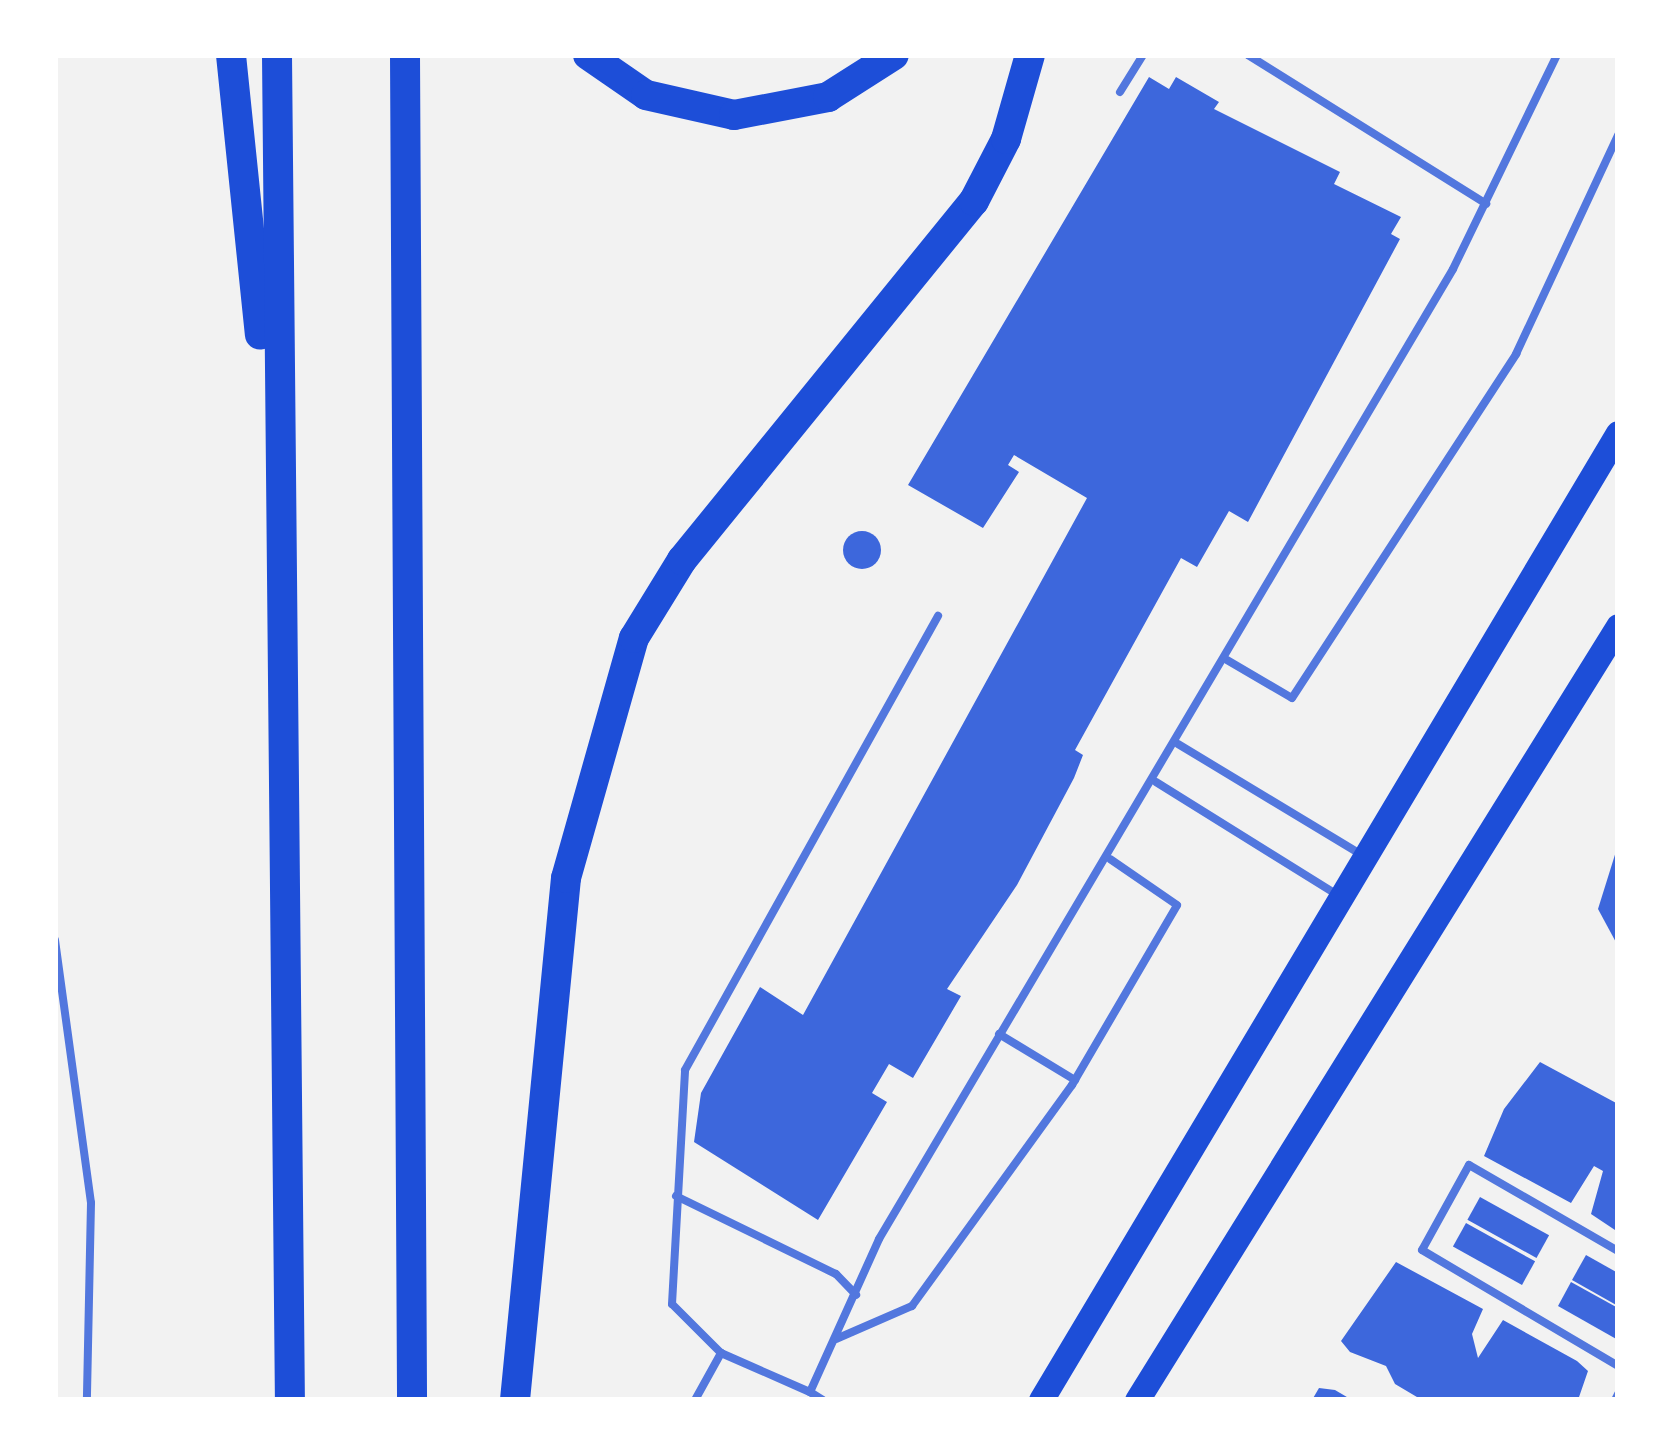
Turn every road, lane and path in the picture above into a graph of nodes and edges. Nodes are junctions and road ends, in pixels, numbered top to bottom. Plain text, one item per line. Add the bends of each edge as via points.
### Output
1 (231, 55) edge
2 (277, 55) edge
3 (405, 55) edge
4 (588, 55) edge
5 (894, 55) edge
6 (1030, 55) edge
7 (1143, 55) edge
8 (1248, 55) edge
9 (1557, 55) edge
10 (1120, 92) dead end
11 (1618, 135) edge
12 (1486, 204) junction
13 (1618, 433) edge
14 (278, 500) junction
15 (938, 616) dead end
16 (1618, 626) edge
17 (1227, 660) junction
18 (1178, 744) junction
19 (1156, 782) junction
20 (1367, 858) junction
21 (1110, 859) junction
22 (1343, 899) junction
23 (55, 940) edge
24 (999, 1034) junction
25 (1075, 1080) junction
26 (676, 1196) junction
27 (1618, 1251) edge
28 (856, 1295) junction
29 (836, 1340) junction
30 (721, 1352) junction
31 (1618, 1366) edge
32 (810, 1392) junction
33 (87, 1400) edge
34 (290, 1400) edge
35 (412, 1400) edge
36 (515, 1400) edge
37 (695, 1400) edge
38 (823, 1400) edge
39 (1041, 1400) edge
40 (1137, 1400) edge

1 - 14 highway
2 - 14 highway
3 - 35 highway
4 - 5 highway via 646,95 734,116 828,97
6 - 36 highway via 1006,139 974,201 682,560 634,638 594,755 566,878
7 - 10 lane
8 - 12 lane
9 - 12 lane
11 - 17 lane via 1516,354 1292,698
12 - 17 lane
13 - 20 main road
14 - 34 highway
15 - 26 lane via 684,1070
16 - 40 main road
17 - 18 lane
18 - 19 lane
18 - 20 lane
19 - 21 lane
19 - 22 lane
20 - 22 main road
21 - 24 lane
21 - 25 lane via 1177,905
22 - 39 main road
23 - 33 lane via 91,1203
24 - 25 lane
24 - 28 lane
25 - 29 lane via 912,1306
26 - 28 lane via 836,1274
26 - 30 lane via 672,1304
27 - 31 lane via 1469,1165 1422,1250
28 - 29 lane
29 - 32 lane
30 - 32 lane
30 - 37 lane
32 - 38 lane

